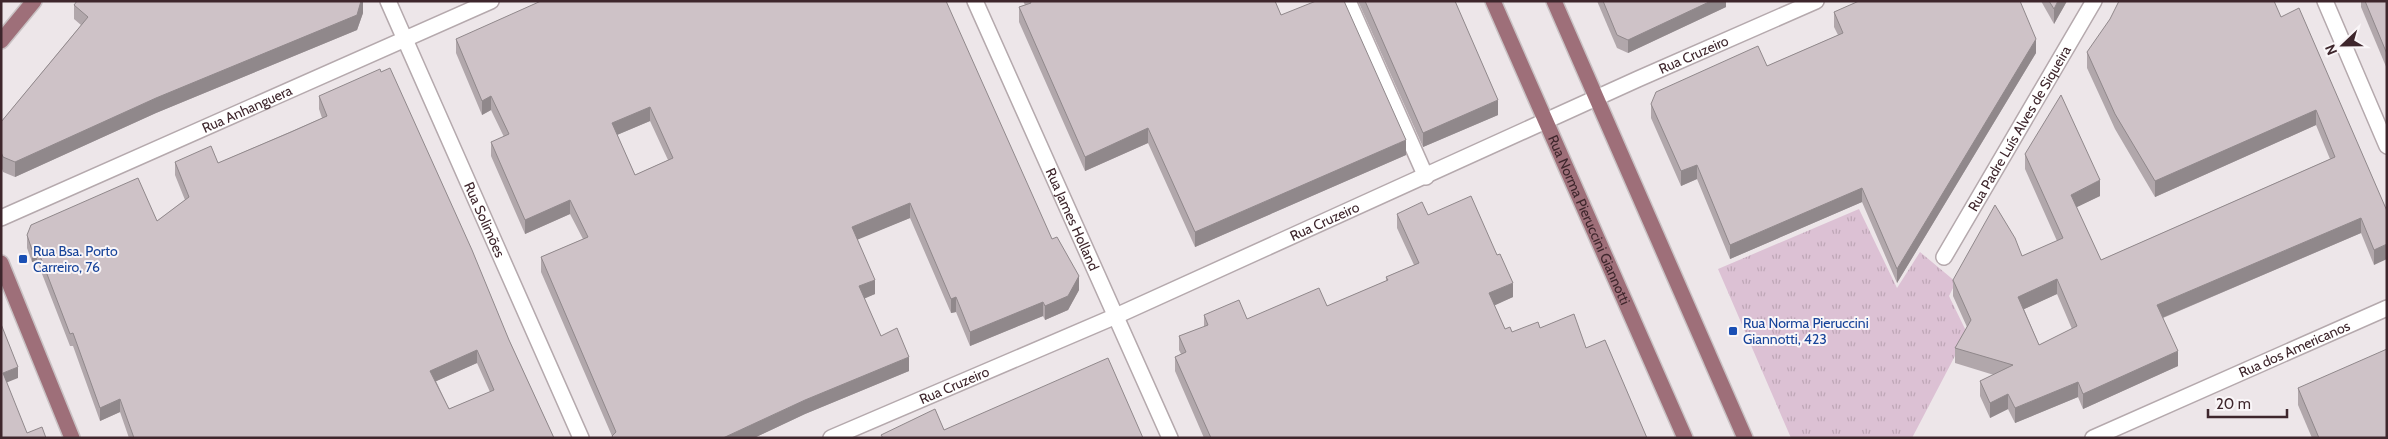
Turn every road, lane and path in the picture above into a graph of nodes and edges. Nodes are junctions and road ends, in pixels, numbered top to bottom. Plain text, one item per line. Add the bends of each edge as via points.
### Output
1 (34, 1) edge
2 (388, 1) edge
3 (491, 1) edge
4 (975, 1) edge
5 (1348, 1) edge
6 (1493, 1) edge
7 (1554, 1) edge
8 (1816, 1) edge
9 (2094, 1) edge
10 (2325, 1) edge
11 (405, 39) junction
12 (1, 41) edge
13 (1596, 98) junction
14 (1546, 121) junction
15 (2387, 146) edge
16 (1426, 177) junction
17 (1, 218) edge
18 (1944, 257) dead end
19 (1, 263) edge
20 (2387, 308) edge
21 (1116, 316) junction
22 (72, 438) edge
23 (581, 438) edge
24 (831, 438) edge
25 (1170, 438) edge
26 (1685, 438) edge
27 (1745, 438) edge
28 (2093, 438) edge

1 - 12 main road
2 - 11 street, Rua Solimões
3 - 11 street, Rua Anhanguera
4 - 21 street, Rua James Holland
5 - 16 street
6 - 14 main road, Rua Norma Pieruccini Giannotti
7 - 13 main road
8 - 13 street, Rua Cruzeiro
9 - 18 street, Rua Padre Luís Alves de Siqueira
10 - 15 street
11 - 17 street, Rua Anhanguera
11 - 23 street, Rua Solimões
13 - 14 street, Rua Cruzeiro
13 - 27 main road
14 - 16 street, Rua Cruzeiro
14 - 26 main road, Rua Norma Pieruccini Giannotti
16 - 21 street, Rua Cruzeiro
19 - 22 main road
20 - 28 street, Rua dos Americanos
21 - 24 street, Rua Cruzeiro
21 - 25 street, Rua James Holland

